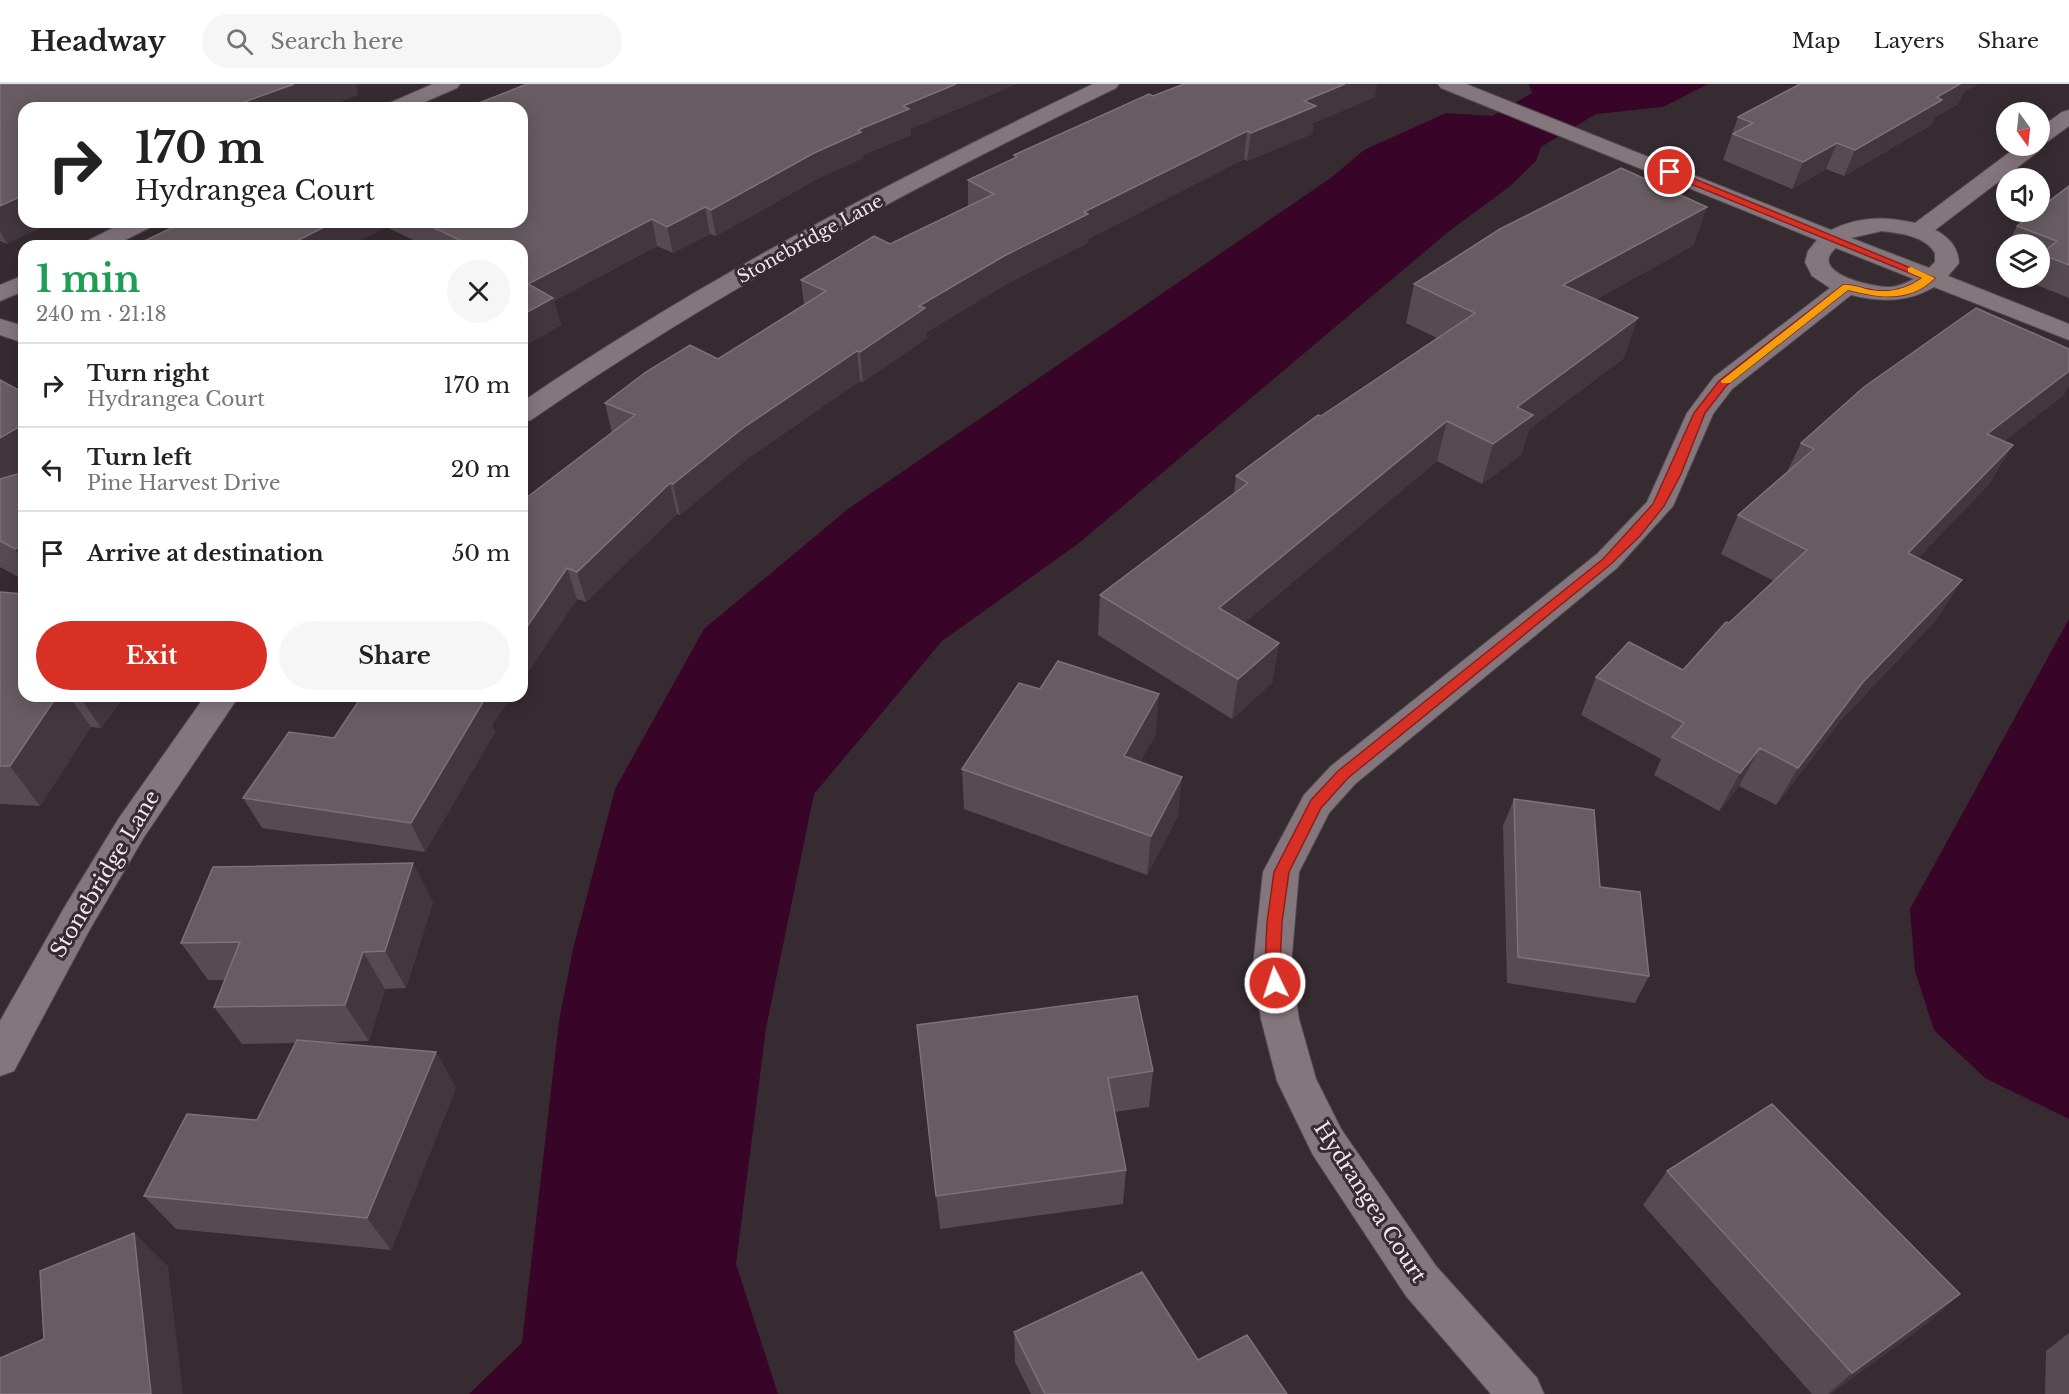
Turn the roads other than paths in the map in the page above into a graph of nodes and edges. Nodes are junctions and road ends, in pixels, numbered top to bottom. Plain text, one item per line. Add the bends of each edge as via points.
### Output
1 (450, 84) edge
2 (1109, 84) edge
3 (1448, 84) edge
4 (408, 102) edge
5 (2069, 116) edge
6 (2050, 130) edge
7 (2018, 156) edge
8 (131, 228) edge
9 (1919, 231) junction
10 (1833, 238) junction
11 (107, 240) edge
12 (1930, 278) junction
13 (18, 285) edge
14 (1846, 287) junction
15 (0, 294) edge
16 (0, 327) edge
17 (18, 333) edge
18 (2069, 333) edge
19 (528, 410) edge
20 (217, 702) edge
21 (0, 1059) edge
22 (1521, 1394) edge

1 - 4 street
2 - 19 street, Stonebridge Lane via 824,229
3 - 10 street
5 - 6 street
7 - 9 street
8 - 11 street
9 - 10 street via 1896,225 1869,225
9 - 12 street via 1939,243 1948,257 1943,268
10 - 12 street
10 - 14 street via 1820,250 1819,266
12 - 14 street via 1914,288 1892,294 1876,295
12 - 18 street
13 - 15 street
14 - 22 street, Hydrangea Court via 1723,383 1700,413 1659,506 1607,561 1343,775 1316,804 1281,872 1272,966 1296,1081 1327,1142 1421,1281
16 - 17 street
20 - 21 street, Stonebridge Lane via 115,852

